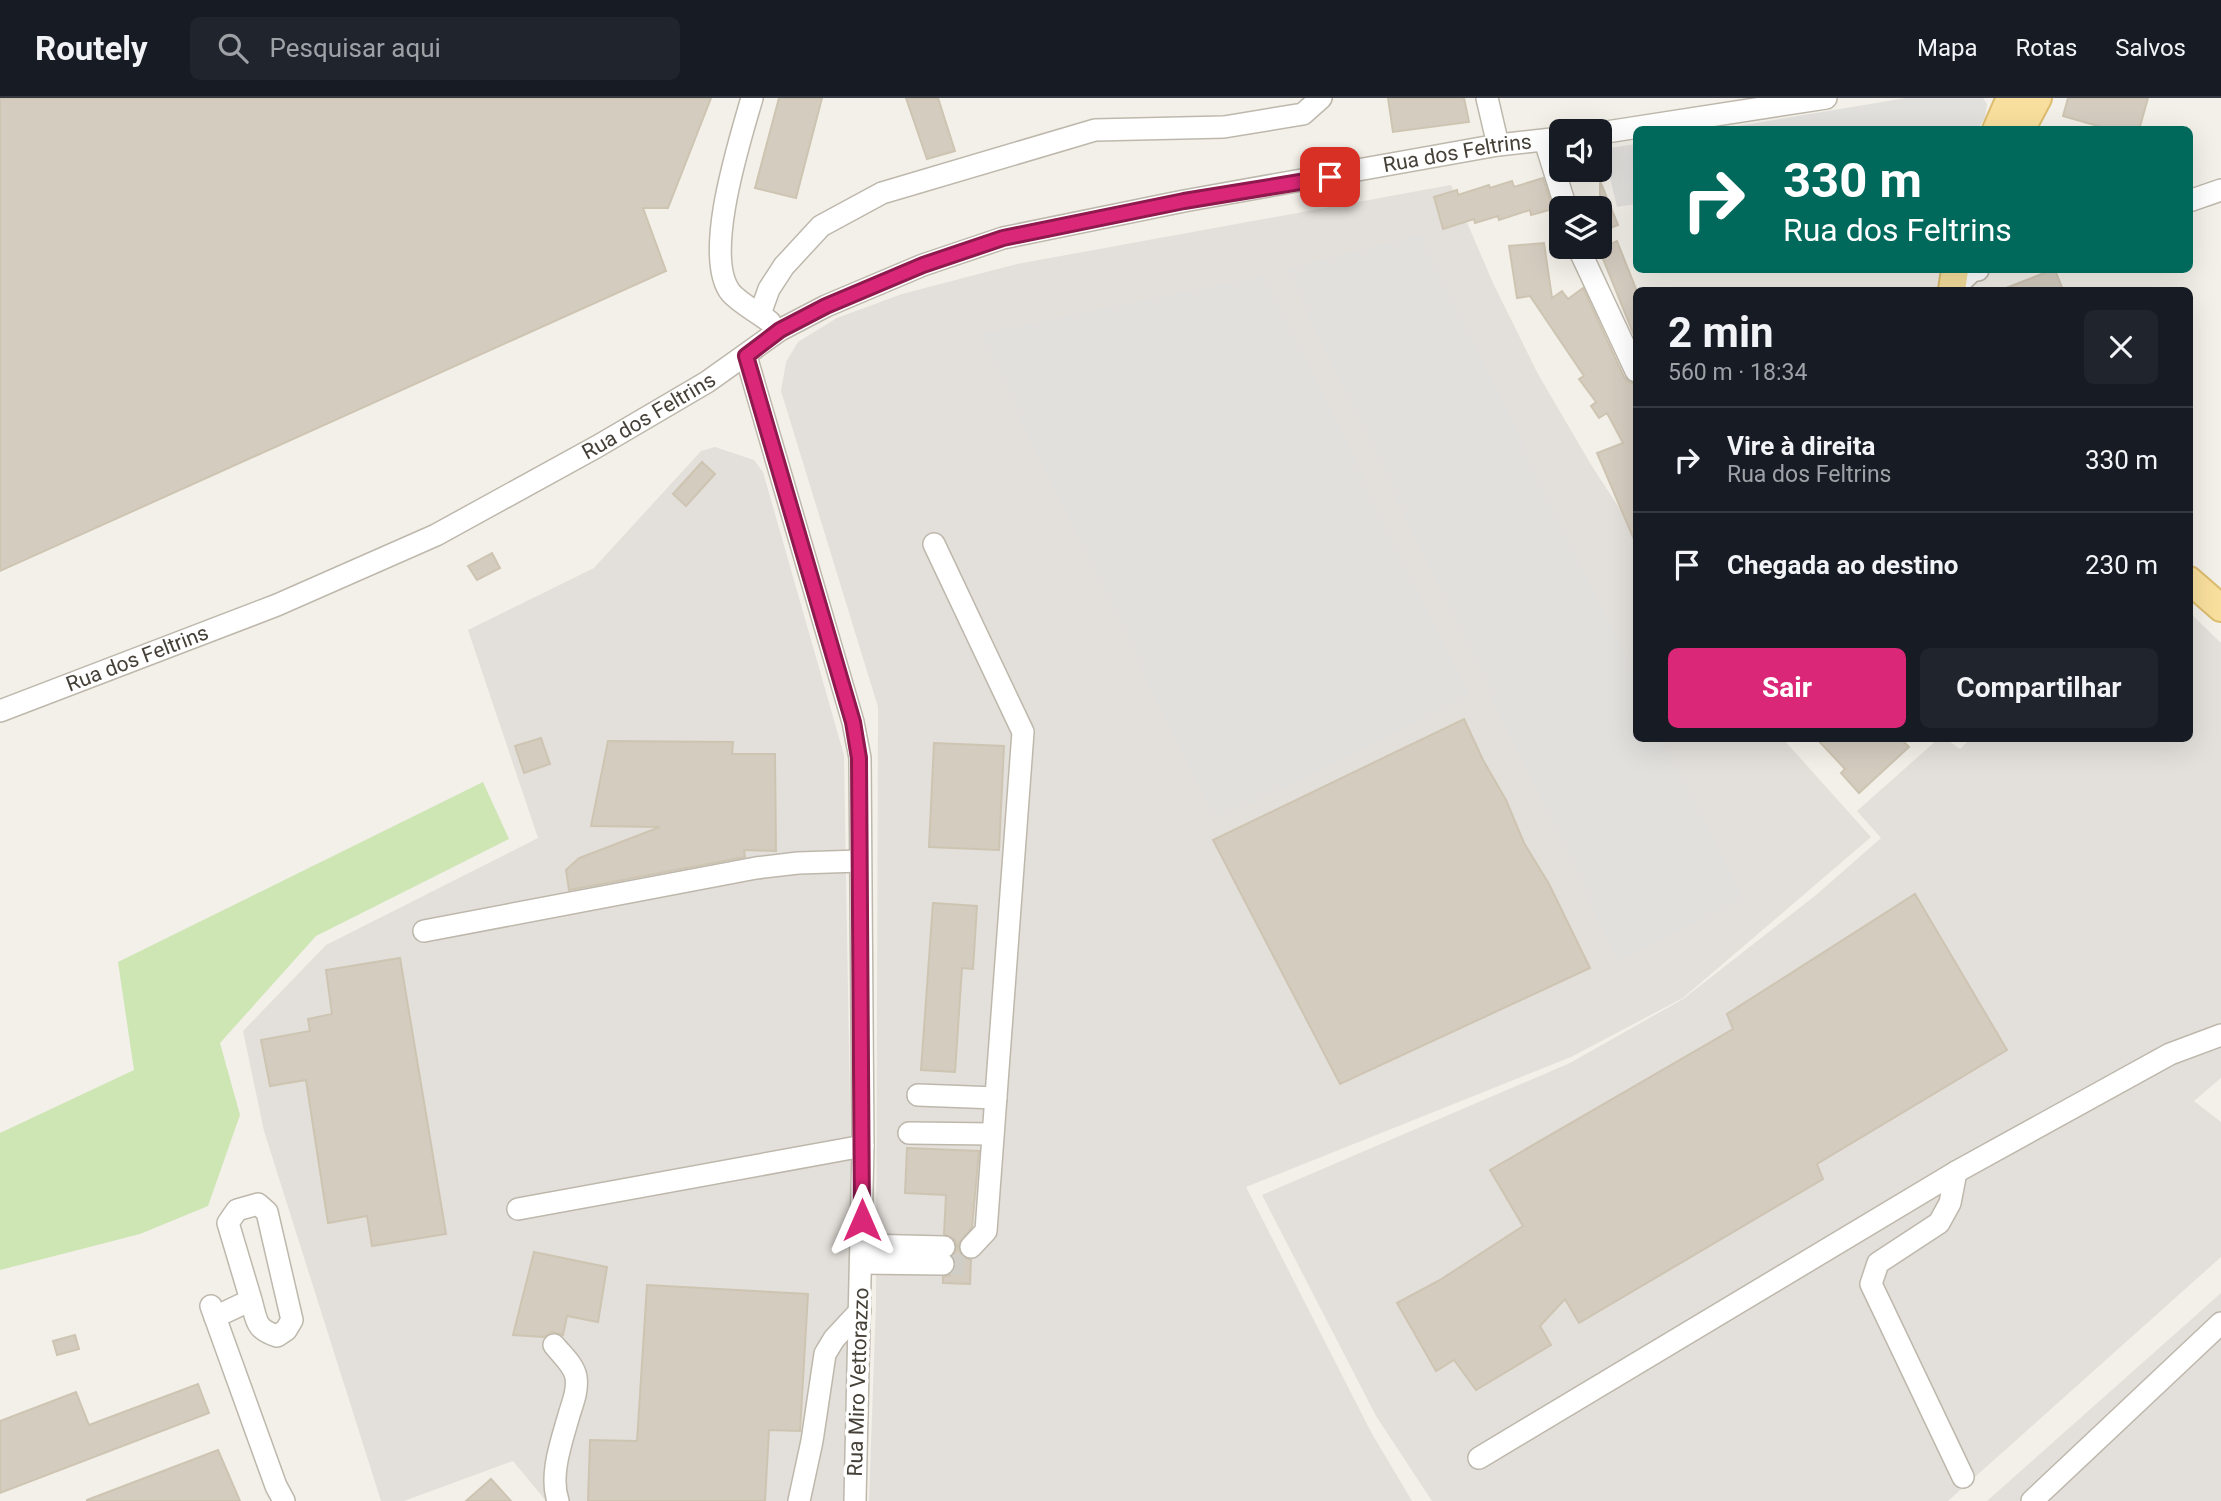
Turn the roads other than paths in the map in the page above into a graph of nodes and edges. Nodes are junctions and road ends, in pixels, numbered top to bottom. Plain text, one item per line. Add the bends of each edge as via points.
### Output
1 (752, 98) edge
2 (1321, 98) edge
3 (1488, 98) edge
4 (1826, 98) edge
5 (2010, 98) edge
6 (2038, 98) edge
7 (1301, 106) edge
8 (1640, 126) edge
9 (1998, 126) edge
10 (2023, 126) edge
11 (1633, 127) edge
12 (1612, 130) edge
13 (1549, 140) edge
14 (1498, 145) junction
15 (2221, 190) edge
16 (2193, 200) edge
17 (1584, 259) edge
18 (1966, 273) edge
19 (1955, 287) edge
20 (760, 314) junction
21 (780, 330) junction
22 (746, 356) junction
23 (1633, 365) edge
24 (934, 544) dead end
25 (2193, 584) edge
26 (2193, 600) edge
27 (2221, 608) edge
28 (2221, 625) edge
29 (0, 711) edge
30 (860, 861) junction
31 (424, 931) dead end
32 (2221, 1035) edge
33 (919, 1096) dead end
34 (996, 1098) junction
35 (909, 1133) dead end
36 (993, 1134) junction
37 (863, 1146) junction
38 (1956, 1172) junction
39 (518, 1209) dead end
40 (971, 1247) dead end
41 (862, 1254) junction
42 (944, 1256) tunnel mouth
43 (251, 1300) junction
44 (860, 1311) junction
45 (2221, 1324) edge
46 (554, 1345) dead end
47 (1479, 1458) dead end
48 (1963, 1477) dead end
49 (284, 1501) edge
50 (558, 1501) edge
51 (799, 1501) edge
52 (855, 1501) edge
53 (2032, 1501) edge

1 - 20 street via 730,171 720,251 722,274 731,293
2 - 7 street
3 - 14 street
4 - 8 street
5 - 9 main road
6 - 10 main road
7 - 20 street via 1224,127 1095,130 882,193 821,226 784,266
11 - 12 street
13 - 14 street, Rua dos Feltrins
14 - 21 street, Rua dos Feltrins via 1003,238 923,265
15 - 16 street
17 - 23 street
18 - 19 main road
20 - 21 street
21 - 22 street, Rua dos Feltrins
22 - 29 street, Rua dos Feltrins via 598,446 436,536 277,605
22 - 30 street, Rua Miro Vettorazzo via 853,722 859,758
24 - 34 street via 1023,733
25 - 27 main road
26 - 28 main road
30 - 31 street via 756,868
30 - 37 street, Rua Miro Vettorazzo
32 - 38 street via 2170,1054
33 - 34 street
34 - 36 street
35 - 36 street
36 - 40 street via 986,1231
37 - 39 street
37 - 41 street, Rua Miro Vettorazzo
38 - 47 street
38 - 48 street via 1950,1203 1939,1223 1878,1263 1871,1284
41 - 42 street
41 - 44 street, Rua Miro Vettorazzo
43 - 43 street via 228,1223 237,1210 258,1204 267,1212 285,1287 292,1320 286,1330 277,1336 258,1327
43 - 49 street via 213,1310
44 - 51 street via 825,1354
44 - 52 street, Rua Miro Vettorazzo
45 - 53 street
46 - 50 street via 576,1375 556,1473

